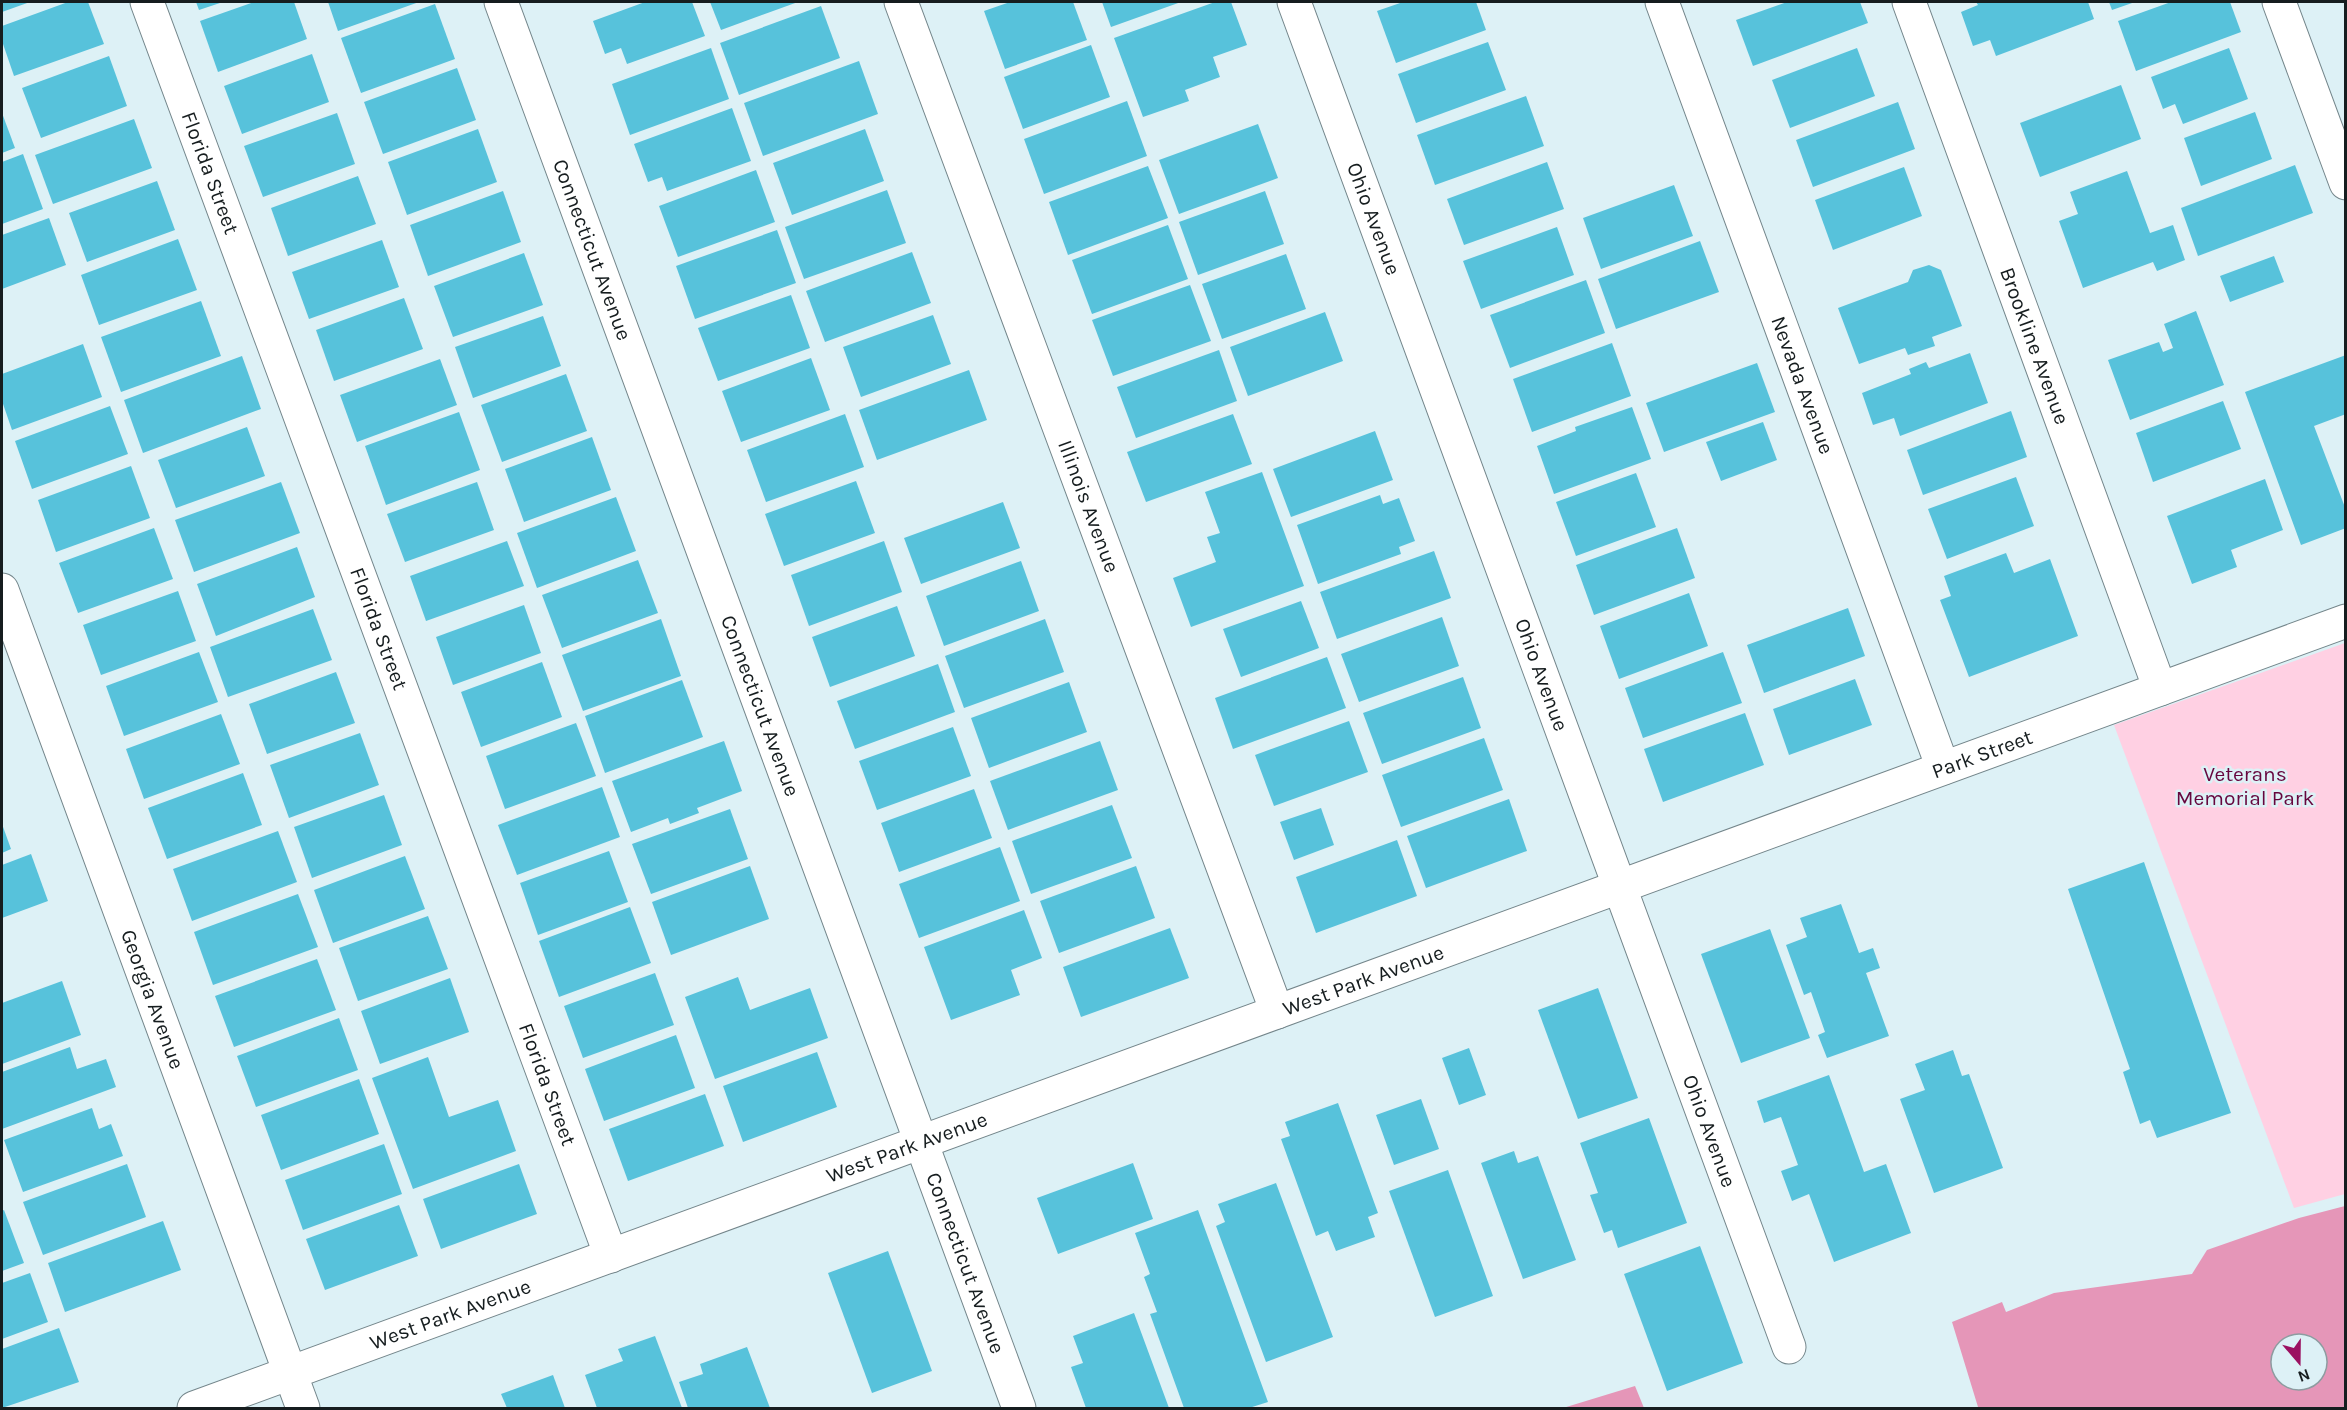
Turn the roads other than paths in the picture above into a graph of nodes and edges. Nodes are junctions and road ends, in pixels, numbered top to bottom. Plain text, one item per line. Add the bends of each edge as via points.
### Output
1 (147, 2) edge
2 (501, 2) edge
3 (901, 2) edge
4 (1294, 2) edge
5 (1662, 2) edge
6 (1909, 2) edge
7 (2279, 2) edge
8 (2346, 183) edge
9 (2, 590) edge
10 (2346, 621) edge
11 (2160, 689) junction
12 (1943, 768) junction
13 (1619, 887) junction
14 (1277, 1012) junction
15 (921, 1143) junction
16 (611, 1256) junction
17 (1789, 1347) dead end
18 (291, 1373) junction
19 (194, 1408) edge
20 (303, 1408) edge
21 (1019, 1408) edge

1 - 16 street, Florida Street
2 - 15 street, Connecticut Avenue
3 - 14 street, Illinois Avenue
4 - 13 street, Ohio Avenue
5 - 12 street, Nevada Avenue
6 - 11 street, Brookline Avenue
7 - 8 street
9 - 18 street, Georgia Avenue
10 - 11 street, Park Street
11 - 12 street, Park Street
12 - 13 street, Park Street
13 - 14 street, West Park Avenue
13 - 17 street, Ohio Avenue
14 - 15 street, West Park Avenue
15 - 16 street, West Park Avenue
15 - 21 street, Connecticut Avenue
16 - 18 street, West Park Avenue
18 - 19 street, West Park Avenue
18 - 20 street, Georgia Avenue

